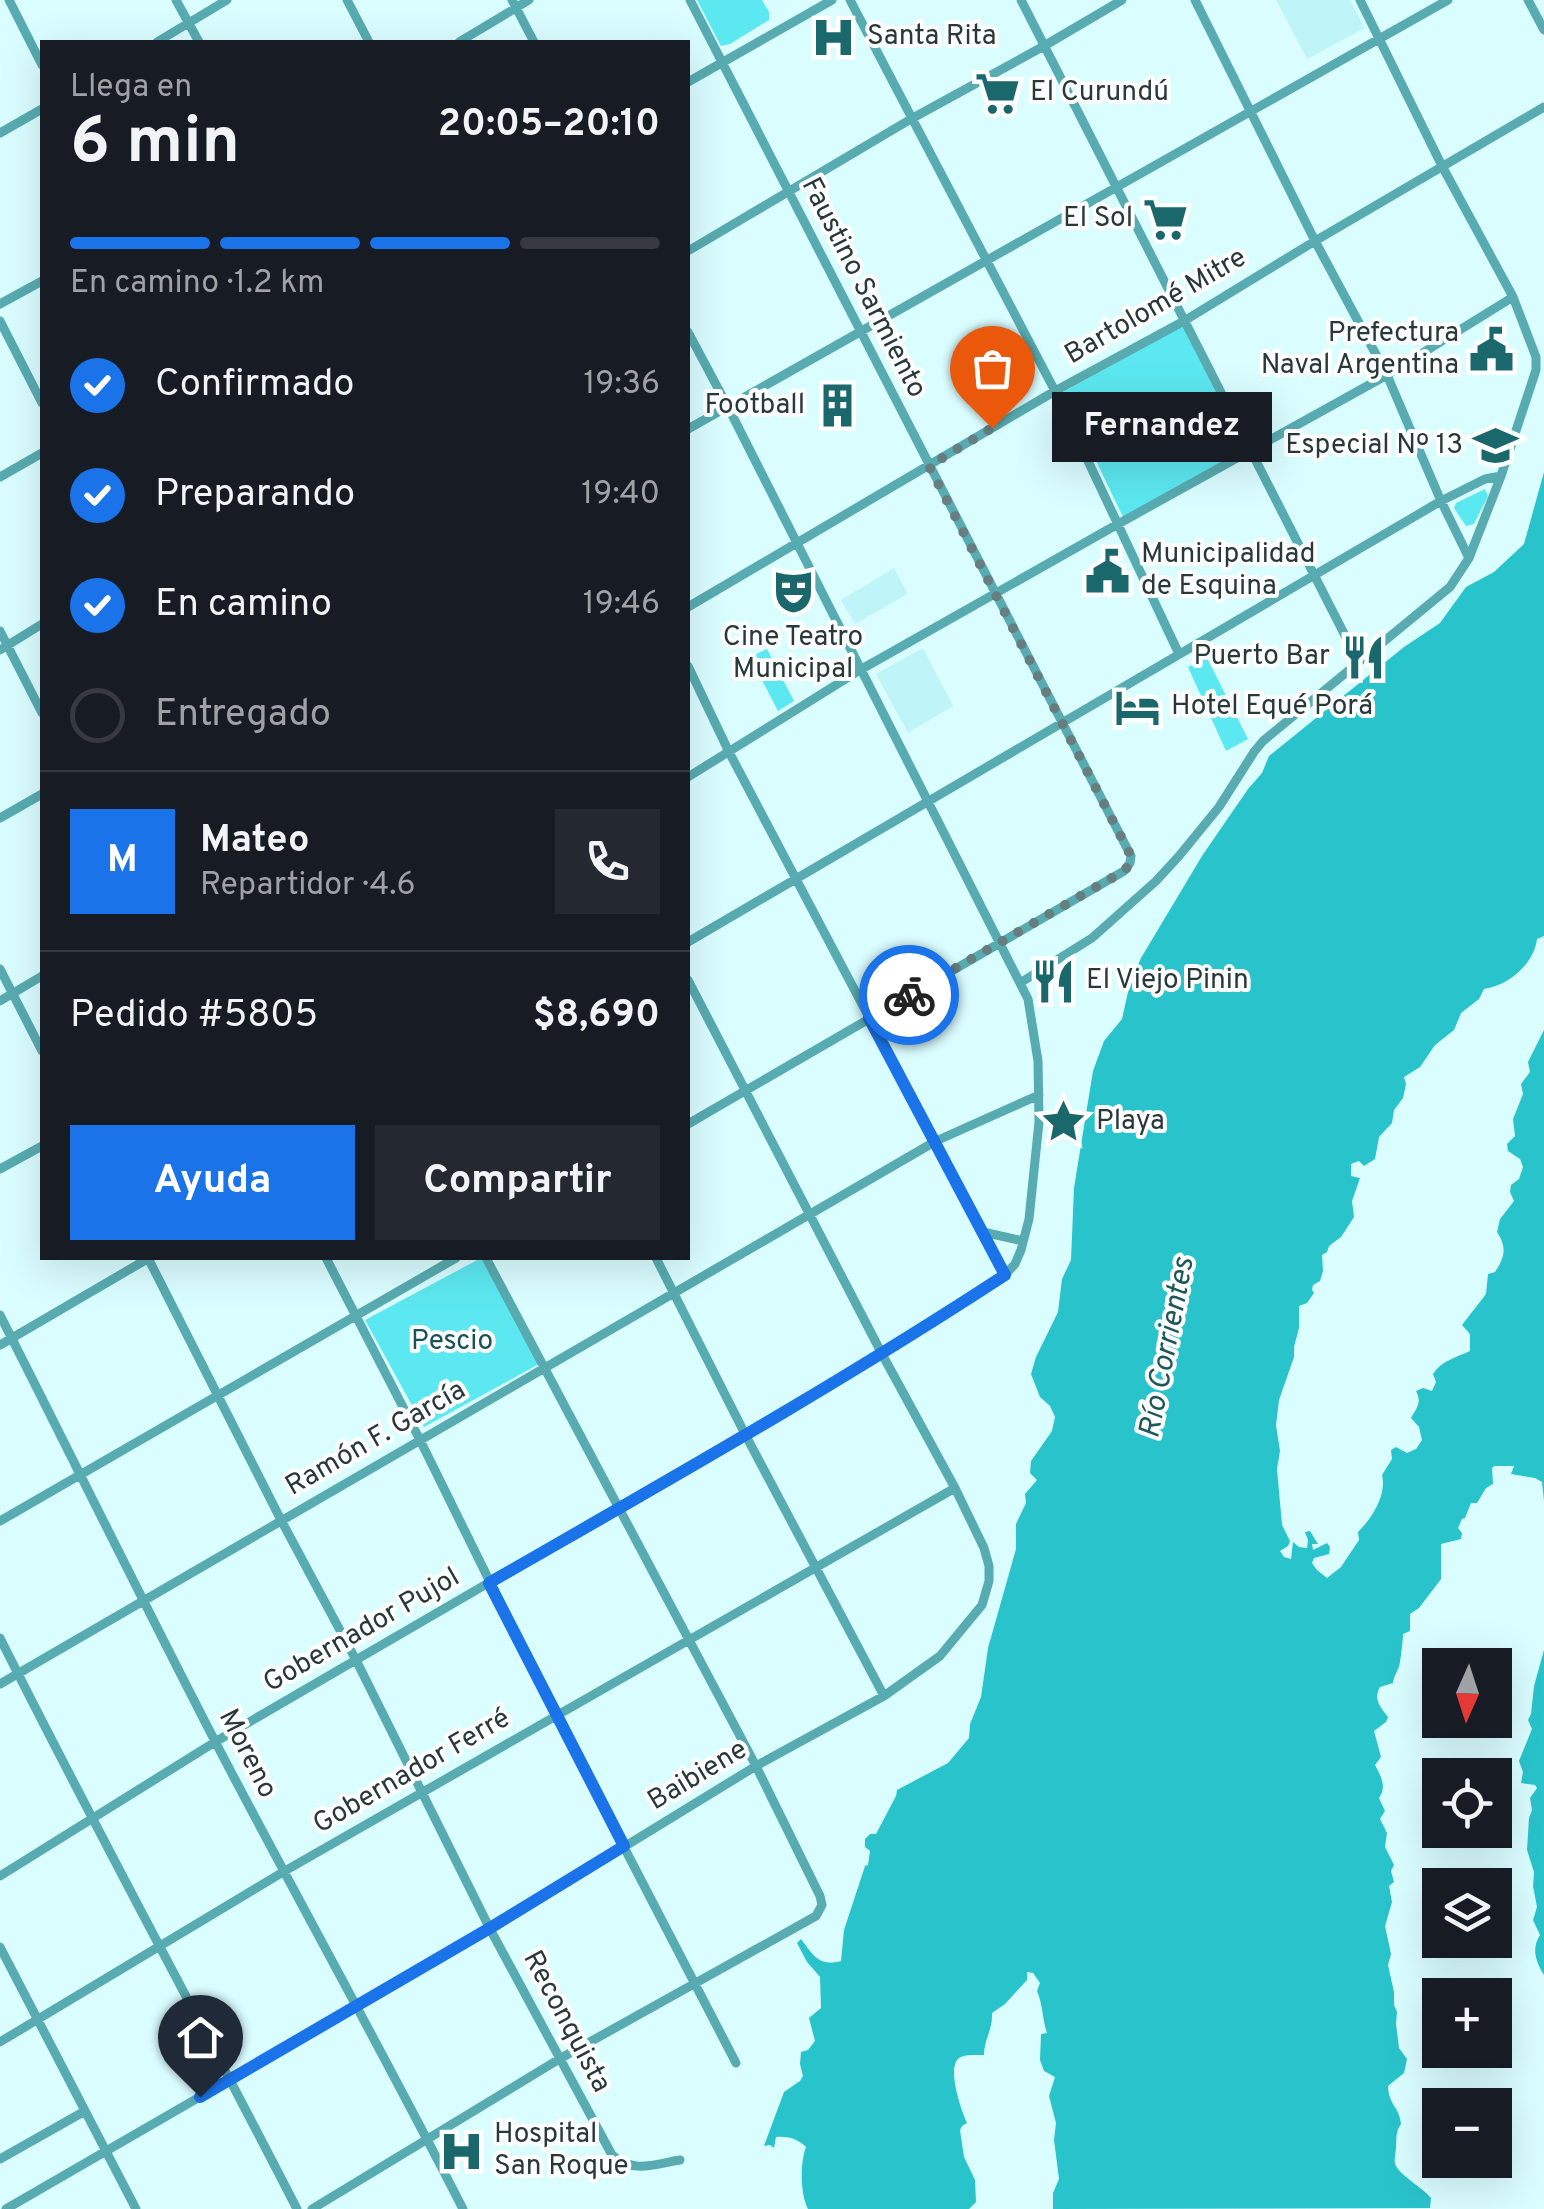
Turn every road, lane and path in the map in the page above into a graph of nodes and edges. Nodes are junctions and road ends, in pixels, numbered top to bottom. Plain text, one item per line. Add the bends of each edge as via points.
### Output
1 (9, 0) edge
2 (176, 0) edge
3 (228, 0) edge
4 (347, 0) edge
5 (529, 0) edge
6 (690, 0) edge
7 (832, 0) edge
8 (850, 0) edge
9 (1021, 0) edge
10 (1122, 0) edge
11 (1195, 0) edge
12 (1360, 0) edge
13 (1448, 0) edge
14 (1528, 0) edge
15 (514, 4) edge
16 (189, 24) junction
17 (1544, 30) edge
18 (1380, 38) junction
19 (161, 40) edge
20 (198, 40) edge
21 (369, 40) edge
22 (462, 40) edge
23 (533, 40) edge
24 (1044, 46) junction
25 (40, 62) edge
26 (722, 62) junction
27 (690, 81) edge
28 (1544, 107) edge
29 (40, 110) edge
30 (1251, 111) junction
31 (911, 119) junction
32 (0, 133) edge
33 (1442, 166) junction
34 (1116, 187) junction
35 (789, 192) junction
36 (1315, 240) junction
37 (690, 251) edge
38 (986, 260) junction
39 (40, 283) edge
40 (1512, 297) junction
41 (0, 304) edge
42 (0, 321) edge
43 (1184, 321) junction
44 (860, 332) junction
45 (690, 336) edge
46 (1387, 376) junction
47 (1055, 391) junction
48 (40, 399) edge
49 (728, 407) junction
50 (690, 429) edge
51 (1252, 452) junction
52 (40, 454) edge
53 (929, 466) junction
54 (1501, 476) junction
55 (0, 477) edge
56 (1441, 501) junction
57 (1118, 524) junction
58 (797, 543) junction
59 (1470, 558) junction
60 (1314, 575) junction
61 (994, 594) junction
62 (690, 605) edge
63 (40, 625) edge
64 (0, 631) edge
65 (4, 647) edge
66 (1179, 654) junction
67 (1358, 661) junction
68 (690, 670) edge
69 (860, 670) junction
70 (40, 710) edge
71 (1062, 723) junction
72 (729, 752) junction
73 (690, 776) edge
74 (40, 795) edge
75 (928, 802) junction
76 (0, 818) edge
77 (797, 878) junction
78 (690, 941) edge
79 (1000, 943) junction
80 (0, 968) edge
81 (40, 977) edge
82 (690, 984) edge
83 (1020, 984) junction
84 (13, 994) junction
85 (0, 1001) edge
86 (869, 1018) junction
87 (40, 1047) edge
88 (746, 1090) junction
89 (1039, 1095) junction
90 (690, 1123) edge
91 (936, 1141) junction
92 (40, 1147) edge
93 (0, 1169) edge
94 (810, 1213) junction
95 (983, 1232) junction
96 (1023, 1240) junction
97 (145, 1260) edge
98 (149, 1260) edge
99 (327, 1260) edge
100 (452, 1260) edge
101 (487, 1260) edge
102 (657, 1260) edge
103 (1005, 1275) junction
104 (674, 1292) junction
105 (0, 1314) edge
106 (356, 1315) junction
107 (12, 1338) junction
108 (0, 1345) edge
109 (882, 1354) junction
110 (543, 1368) junction
111 (218, 1395) junction
112 (746, 1436) junction
113 (420, 1440) junction
114 (82, 1474) junction
115 (955, 1488) junction
116 (620, 1508) junction
117 (282, 1520) junction
118 (0, 1521) edge
119 (817, 1567) junction
120 (489, 1583) junction
121 (144, 1600) junction
122 (0, 1638) edge
123 (690, 1640) junction
124 (357, 1662) junction
125 (18, 1674) junction
126 (0, 1684) edge
127 (884, 1696) junction
128 (556, 1716) junction
129 (216, 1742) junction
130 (756, 1766) junction
131 (422, 1793) junction
132 (92, 1819) junction
133 (624, 1846) junction
134 (283, 1872) junction
135 (0, 1876) edge
136 (490, 1928) junction
137 (161, 1944) junction
138 (2, 1954) edge
139 (695, 1986) junction
140 (357, 2004) junction
141 (38, 2019) junction
142 (0, 2042) edge
143 (561, 2058) junction
144 (736, 2063) dead end
145 (231, 2079) junction
146 (85, 2111) junction
147 (428, 2140) junction
148 (106, 2150) junction
149 (0, 2159) edge
150 (680, 2160) dead end
151 (6, 2209) edge
152 (136, 2209) edge
153 (298, 2209) edge
154 (312, 2209) edge
155 (463, 2209) edge

1 - 25 street
2 - 16 street
3 - 16 street
4 - 21 street
5 - 15 street
6 - 26 street, Faustino Sarmiento
7 - 26 street
8 - 31 street
9 - 24 street
10 - 24 street
11 - 30 street
12 - 18 street
13 - 18 street
14 - 17 street
15 - 22 street
15 - 23 street
16 - 19 street
16 - 20 street
18 - 30 street
18 - 33 street
24 - 31 street
24 - 34 street
26 - 27 street
26 - 35 street, Faustino Sarmiento
28 - 33 street, Bartolomé Mitre
29 - 32 street
30 - 34 street
30 - 36 street
31 - 35 street
31 - 38 street
33 - 36 street, Bartolomé Mitre
33 - 40 street
34 - 38 street
34 - 43 street
35 - 37 street
35 - 44 street, Faustino Sarmiento
36 - 43 street, Bartolomé Mitre
36 - 46 street
38 - 44 street
38 - 47 street
39 - 41 street
40 - 46 street
40 - 54 street via 1536,370
42 - 48 street
43 - 47 street, Bartolomé Mitre
43 - 51 street
44 - 49 street
44 - 53 street, Faustino Sarmiento
45 - 49 street
46 - 51 street
46 - 56 street
47 - 53 street, Bartolomé Mitre
47 - 57 street
49 - 50 street
49 - 58 street
51 - 57 street
51 - 60 street
52 - 55 street
53 - 58 street, Bartolomé Mitre
53 - 61 street, Faustino Sarmiento
54 - 56 street
54 - 59 street
56 - 59 street
56 - 60 street
57 - 61 street
57 - 66 street
58 - 62 street, Bartolomé Mitre
58 - 69 street
59 - 67 street via 1450,588
60 - 66 street
60 - 67 street
61 - 69 street
61 - 71 street, Faustino Sarmiento
63 - 65 street
64 - 65 street
65 - 70 street
66 - 71 street
67 - 83 street via 1264,741 1156,881 1092,938
68 - 72 street
69 - 72 street
69 - 75 street
71 - 75 street
71 - 79 street, Faustino Sarmiento via 1130,864
72 - 73 street
72 - 77 street
74 - 76 street
75 - 77 street
75 - 79 street
77 - 78 street
77 - 86 street
79 - 83 street
79 - 86 street
80 - 84 street
81 - 84 street
82 - 88 street
83 - 89 street via 1034,1028
84 - 85 street
84 - 87 street
86 - 88 street
86 - 91 street
88 - 90 street
88 - 94 street
89 - 91 street, Ramón F. García
89 - 96 street
91 - 94 street, Ramón F. García
91 - 95 street
92 - 93 street
94 - 104 street, Ramón F. García
94 - 109 street
95 - 96 street
95 - 103 street
96 - 103 street
97 - 107 street
98 - 111 street, Reconquista
99 - 106 street
100 - 106 street
101 - 110 street
102 - 104 street
103 - 109 street, Gobernador Pujol
104 - 110 street, Ramón F. García
104 - 112 street
105 - 107 street, Moreno
106 - 111 street
106 - 113 street
107 - 108 street
107 - 114 street, Moreno
109 - 112 street, Gobernador Pujol
109 - 115 street
110 - 113 street, Ramón F. García
110 - 116 street
111 - 114 street
111 - 117 street, Reconquista
112 - 116 street, Gobernador Pujol
112 - 119 street
113 - 117 street, Ramón F. García
113 - 120 street
114 - 118 street
114 - 121 street, Moreno
115 - 119 street, Gobernador Ferré
115 - 127 street, Baibiene via 984,1548 987,1592 940,1656
116 - 120 street, Gobernador Pujol
116 - 123 street
117 - 121 street, Ramón F. García
117 - 124 street, Reconquista
119 - 123 street, Gobernador Ferré
119 - 127 street
120 - 124 street, Gobernador Pujol
120 - 128 street
121 - 125 street, Ramón F. García
121 - 129 street, Moreno
122 - 125 street
123 - 128 street, Gobernador Ferré
123 - 130 street
124 - 129 street, Gobernador Pujol
124 - 131 street, Reconquista
125 - 126 street, Ramón F. García
125 - 132 street
127 - 130 street, Baibiene
128 - 131 street, Gobernador Ferré
128 - 133 street
129 - 132 street, Gobernador Pujol
129 - 134 street, Moreno
130 - 133 street, Baibiene
130 - 139 street via 822,1905 816,1916
131 - 134 street, Gobernador Ferré
131 - 136 street, Reconquista
132 - 135 street, Gobernador Pujol
132 - 137 street
133 - 136 street, Baibiene
133 - 139 street
134 - 137 street, Gobernador Ferré
134 - 140 street, Moreno
136 - 140 street, Baibiene
136 - 143 street, Reconquista
137 - 141 street, Gobernador Ferré
137 - 145 street
138 - 141 street
139 - 143 street
139 - 144 street
140 - 145 street, Baibiene
140 - 147 street, Moreno
141 - 142 street, Gobernador Ferré
141 - 146 street
143 - 147 street
143 - 150 street, Reconquista via 612,2155 638,2167
145 - 148 street, Baibiene
145 - 153 street
146 - 148 street
146 - 149 street
147 - 154 street
147 - 155 street, Moreno
148 - 151 street, Baibiene
148 - 152 street

